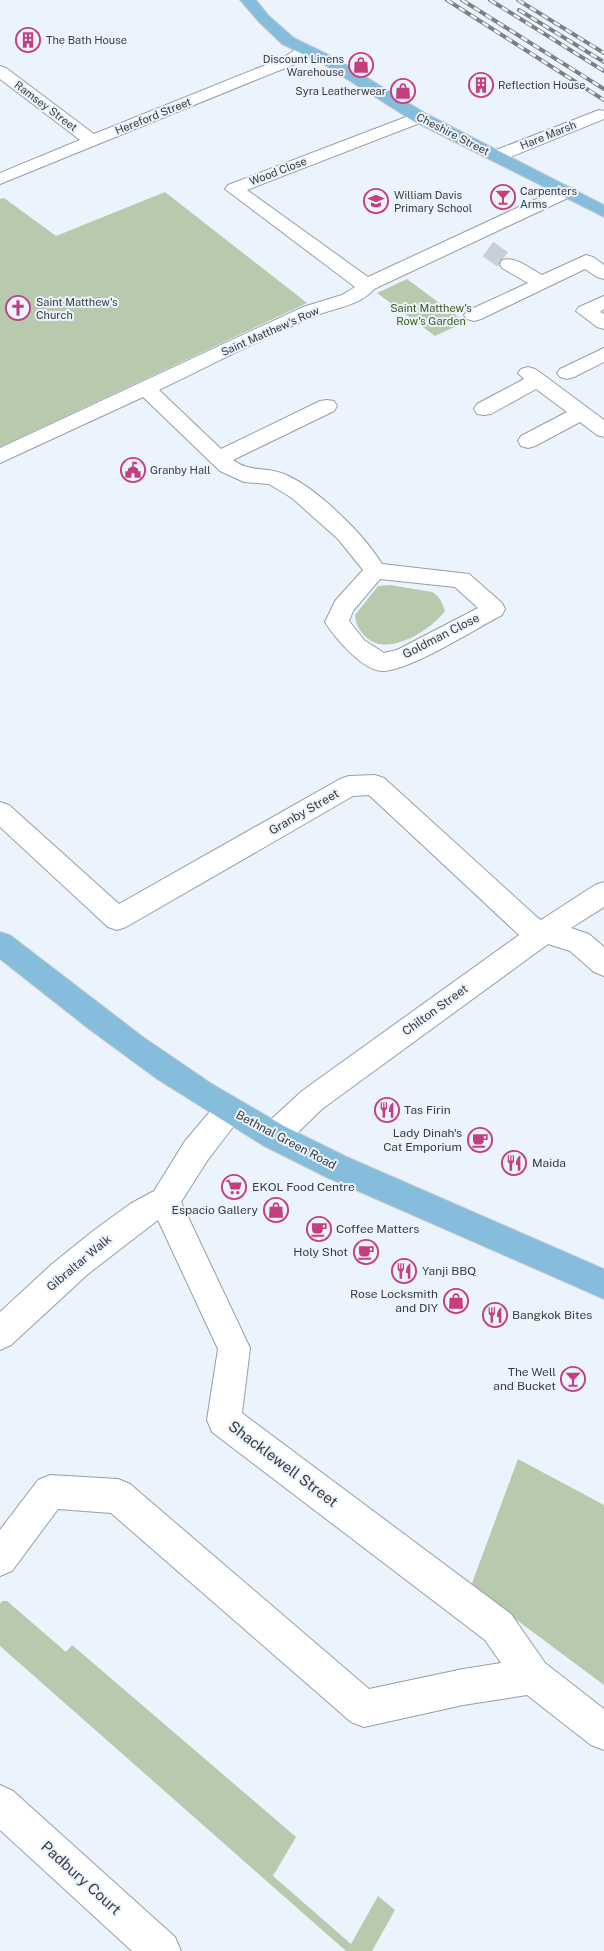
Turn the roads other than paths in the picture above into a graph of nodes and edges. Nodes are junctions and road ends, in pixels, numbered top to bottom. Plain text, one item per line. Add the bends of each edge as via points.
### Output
1 (248, 0) edge
2 (305, 50) junction
3 (0, 71) edge
4 (600, 114) dead end
5 (419, 117) junction
6 (92, 141) junction
7 (497, 156) junction
8 (0, 179) edge
9 (566, 192) junction
10 (604, 212) edge
11 (471, 237) junction
12 (488, 249) tunnel mouth
13 (509, 264) tunnel mouth
14 (604, 273) edge
15 (542, 283) junction
16 (366, 285) junction
17 (604, 302) edge
18 (474, 315) dead end
19 (604, 323) edge
20 (604, 354) edge
21 (567, 373) dead end
22 (145, 388) junction
23 (327, 406) dead end
24 (484, 409) dead end
25 (582, 414) junction
26 (604, 430) edge
27 (528, 441) dead end
28 (0, 456) edge
29 (218, 458) junction
30 (375, 571) junction
31 (0, 812) edge
32 (604, 893) edge
33 (544, 932) junction
34 (0, 942) edge
35 (604, 964) edge
36 (229, 1110) junction
37 (274, 1136) junction
38 (165, 1201) junction
39 (604, 1284) edge
40 (0, 1334) edge
41 (0, 1559) edge
42 (532, 1676) junction
43 (604, 1732) edge
44 (0, 1804) edge
45 (161, 1951) edge

1 - 2 main road, Cheshire Street via 281,36
2 - 5 main road, Cheshire Street via 329,61
2 - 6 street, Hereford Street via 289,61
3 - 6 street, Ramsey Street
4 - 7 street, Hare Marsh
5 - 7 main road, Cheshire Street
5 - 16 street, Wood Close via 234,189
6 - 8 street, Hereford Street
7 - 9 main road, Cheshire Street
9 - 10 main road, Cheshire Street
9 - 11 street, Saint Matthew's Row
11 - 12 street
11 - 16 street, Saint Matthew's Row
13 - 15 street
14 - 15 street via 586,261
15 - 18 street
16 - 22 street, Saint Matthew's Row via 359,293 336,304 310,311
17 - 19 street via 586,311
20 - 21 street
22 - 28 street, Saint Matthew's Row
22 - 29 street
23 - 29 street
24 - 25 street via 533,377
25 - 26 street
25 - 27 street
29 - 30 street via 242,474 275,478 294,490 345,534 371,562
30 - 30 street, Goldman Close via 461,580 494,609 402,658 382,662 356,646 337,622 343,607
31 - 33 street, Granby Street via 117,919 349,786 375,785 530,928
32 - 33 street, Chilton Street
33 - 35 street, Granby Street via 579,942
33 - 37 street, Chilton Street via 312,1100
34 - 36 main road, Bethnal Green Road via 61,992
36 - 37 main road, Bethnal Green Road
36 - 38 street via 196,1151
37 - 39 main road, Bethnal Green Road via 316,1158
38 - 40 street, Gibraltar Walk via 145,1209 88,1254 27,1306
38 - 42 street, Shacklewell Street via 234,1348 224,1420 498,1627
41 - 42 street via 50,1492 118,1496 364,1709 463,1687
42 - 43 street, Shacklewell Street
44 - 45 street, Padbury Court

